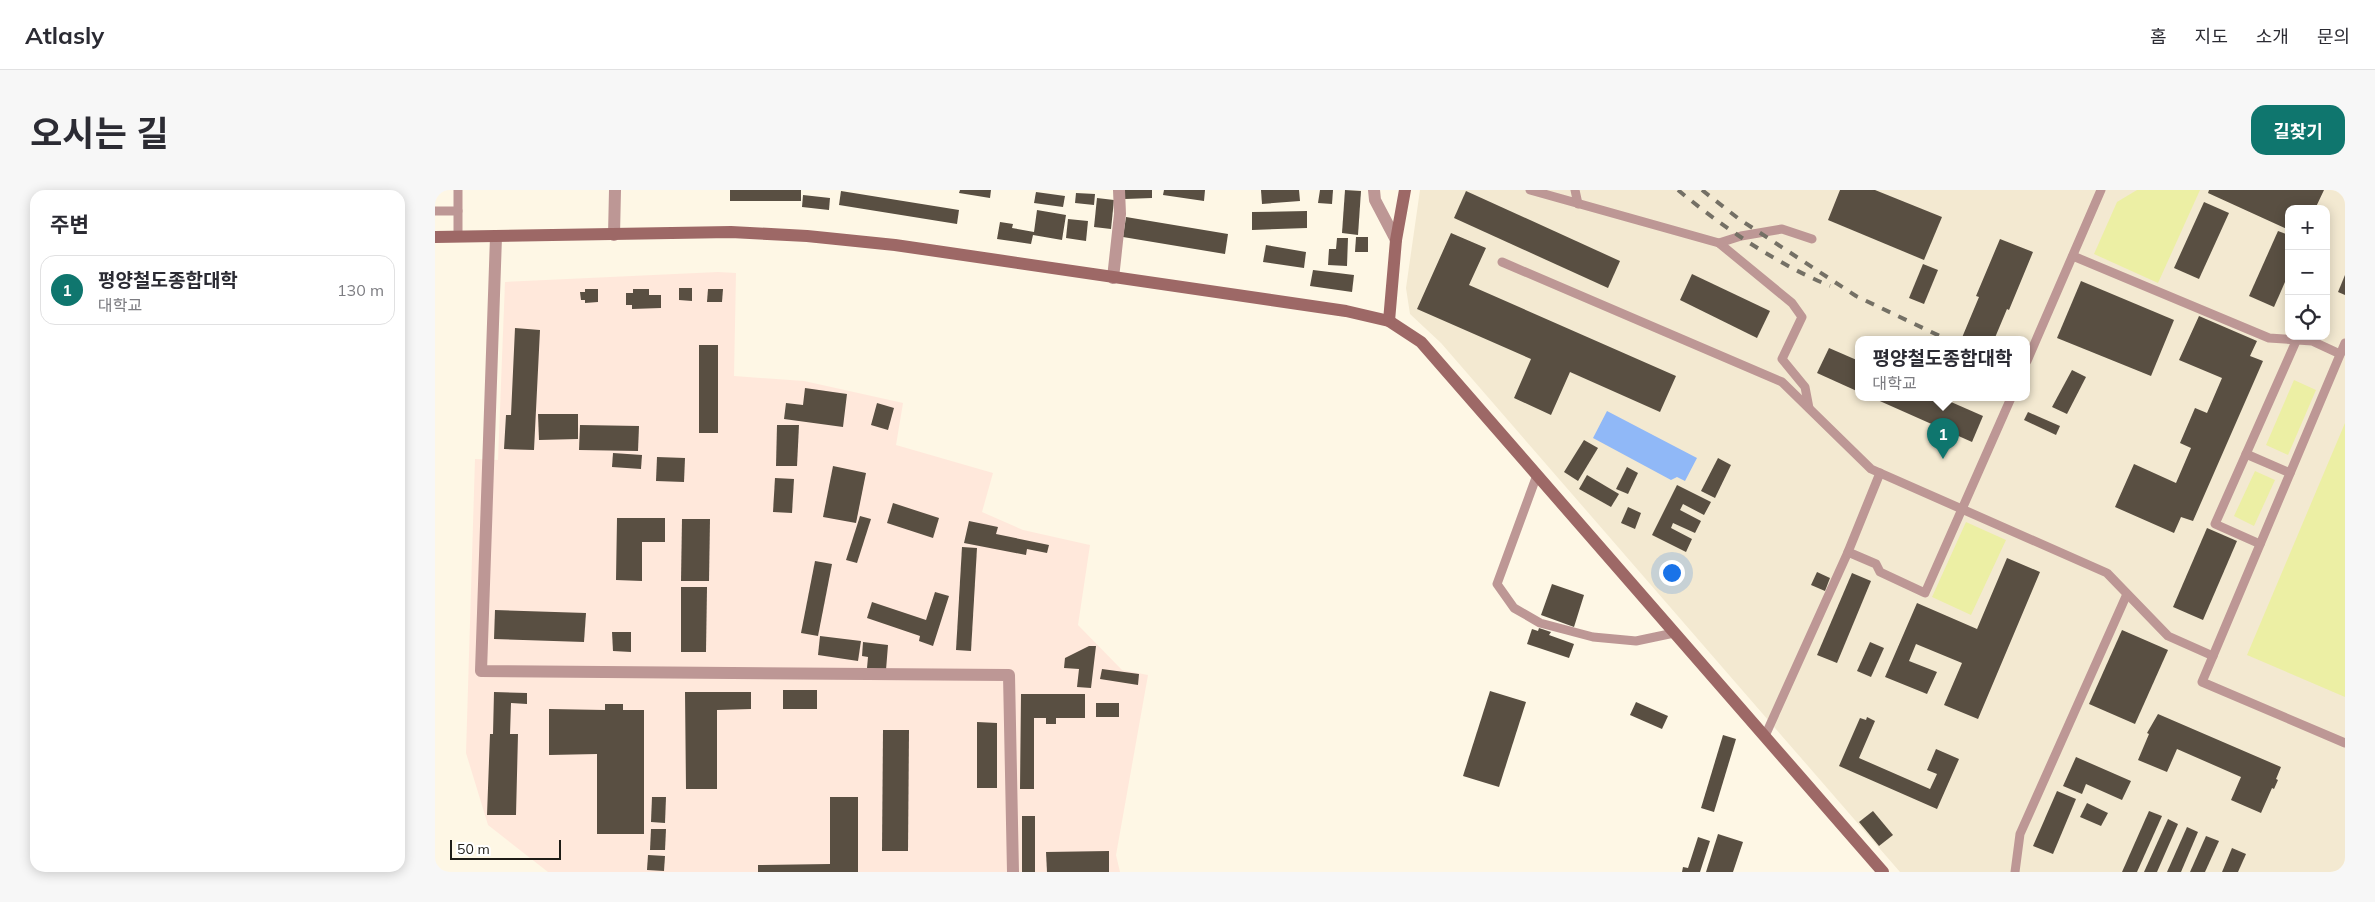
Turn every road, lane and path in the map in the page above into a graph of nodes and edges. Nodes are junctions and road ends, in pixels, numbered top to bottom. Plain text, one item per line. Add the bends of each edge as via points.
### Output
1 (458, 190) edge
2 (615, 190) edge
3 (1119, 190) edge
4 (1373, 190) edge
5 (1405, 190) edge
6 (1530, 190) edge
7 (1575, 190) edge
8 (2101, 190) edge
9 (1578, 204) junction
10 (435, 211) edge
11 (458, 211) junction
12 (614, 235) junction
13 (435, 237) edge
14 (458, 237) junction
15 (497, 237) junction
16 (1811, 239) dead end
17 (1396, 240) junction
18 (1719, 243) junction
19 (2073, 256) junction
20 (1502, 262) dead end
21 (1113, 278) junction
22 (1389, 321) junction
23 (2285, 339) edge
24 (2297, 340) joint
25 (2345, 343) edge
26 (2030, 354) edge
27 (2340, 354) junction
28 (2010, 401) edge
29 (1809, 409) junction
30 (2246, 454) junction
31 (1881, 473) junction
32 (2290, 473) junction
33 (1537, 475) junction
34 (1962, 509) junction
35 (2260, 544) junction
36 (1848, 552) junction
37 (2127, 594) junction
38 (1674, 633) junction
39 (2213, 656) junction
40 (1765, 736) junction
41 (2345, 742) edge
42 (1013, 872) edge
43 (1883, 872) edge
44 (2015, 872) edge

1 - 11 lane
2 - 12 street
3 - 21 street via 1120,214
4 - 17 street
5 - 17 street
6 - 9 lane
7 - 9 lane
8 - 19 lane
9 - 18 lane
10 - 11 lane
11 - 14 lane
12 - 15 street
12 - 21 street via 731,232 807,236 895,245
13 - 14 street
14 - 15 street
15 - 42 street via 481,671 1009,675
16 - 18 lane via 1782,230
17 - 22 street
18 - 29 lane via 1792,303 1802,317 1782,359 1805,387
19 - 23 lane via 2269,338
19 - 26 lane
20 - 29 lane via 1782,382
21 - 22 street via 1346,311
22 - 33 street via 1421,342
24 - 27 lane via 2312,341
24 - 30 lane
25 - 27 lane
27 - 32 lane
28 - 34 lane
29 - 31 lane via 1871,469
30 - 32 lane
30 - 35 lane via 2215,524
31 - 34 lane
31 - 36 lane
32 - 35 lane
33 - 38 street
33 - 38 lane via 1497,584 1514,608 1540,623 1593,637 1636,641
34 - 36 lane via 1925,593 1880,572 1876,564
34 - 37 lane via 2107,573
35 - 39 lane
36 - 40 lane
37 - 39 lane via 2168,636
37 - 44 lane via 2020,834
38 - 40 street
39 - 41 lane via 2202,682
40 - 43 street

